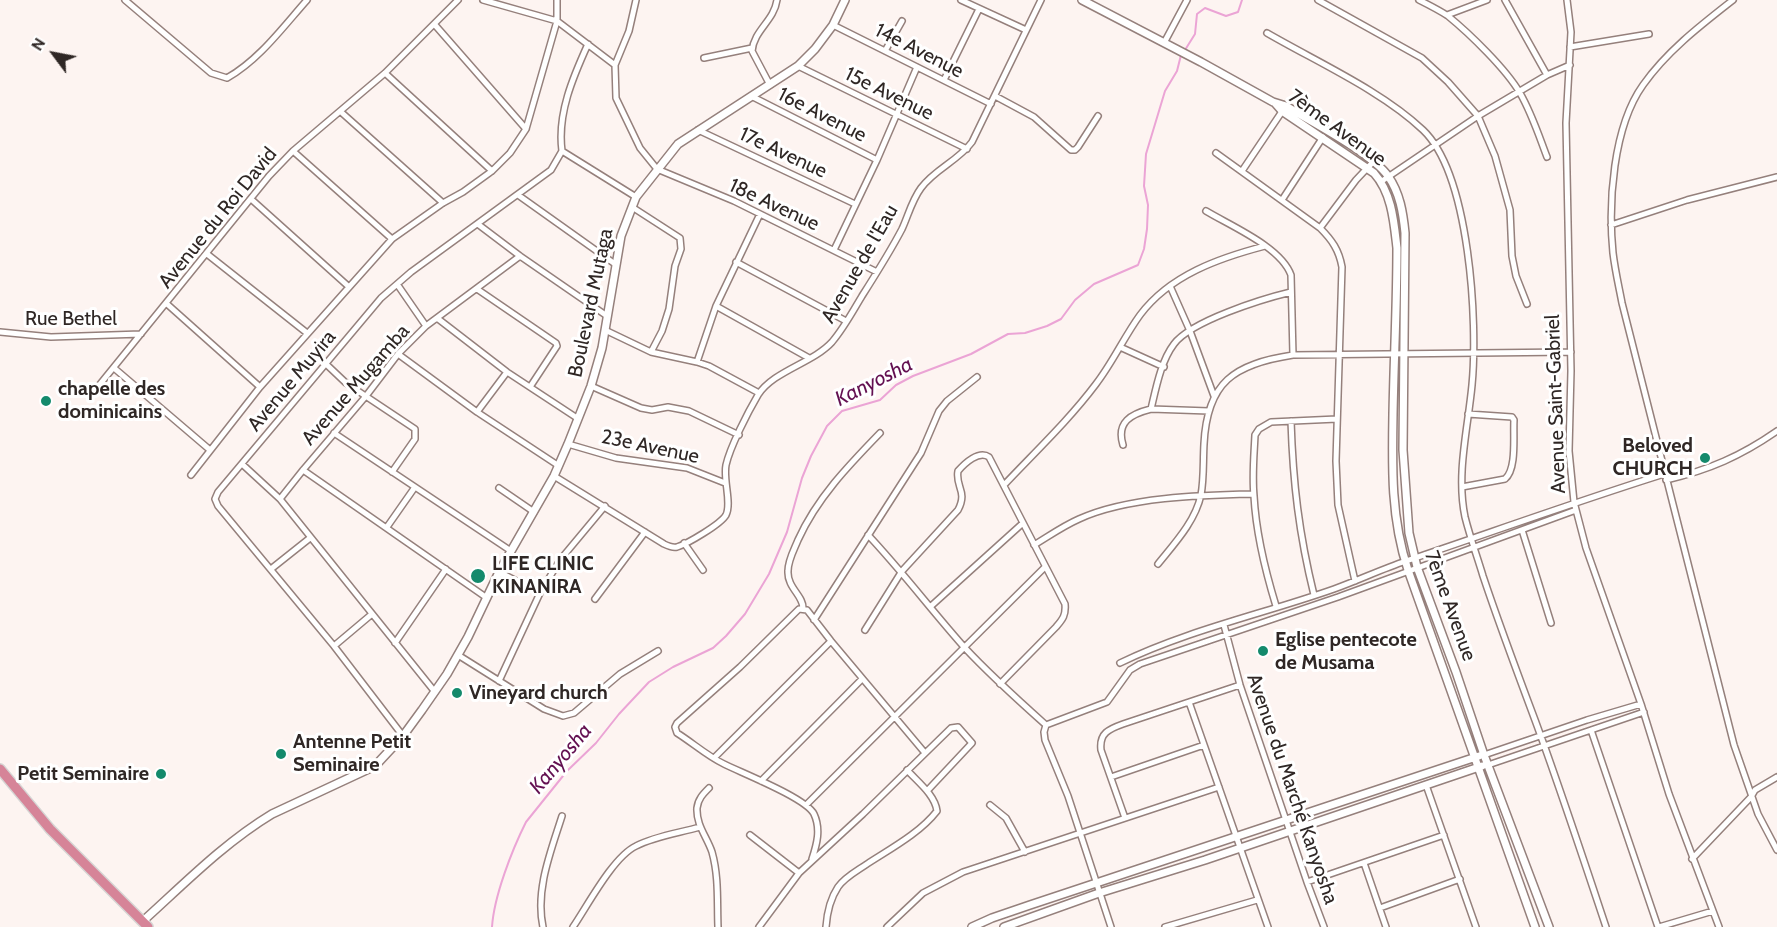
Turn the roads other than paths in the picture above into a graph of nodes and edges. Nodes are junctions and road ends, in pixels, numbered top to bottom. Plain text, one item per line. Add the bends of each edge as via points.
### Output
1 (125, 0) edge
2 (307, 0) edge
3 (458, 0) edge
4 (483, 0) edge
5 (557, 0) edge
6 (636, 0) edge
7 (777, 0) edge
8 (845, 0) edge
9 (961, 0) edge
10 (1041, 0) edge
11 (1082, 0) edge
12 (1187, 0) edge
13 (1318, 0) edge
14 (1419, 0) edge
15 (1487, 0) edge
16 (1505, 0) edge
17 (1567, 0) edge
18 (1733, 0) edge
19 (979, 9) junction
20 (1447, 15) junction
21 (557, 21) junction
22 (902, 21) dead end
23 (435, 25) junction
24 (833, 25) junction
25 (1026, 30) junction
26 (1267, 33) dead end
27 (1649, 34) dead end
28 (588, 44) junction
29 (1165, 44) junction
30 (1570, 47) junction
31 (752, 48) junction
32 (885, 51) junction
33 (704, 58) dead end
34 (615, 65) junction
35 (1570, 65) junction
36 (798, 66) junction
37 (917, 67) junction
38 (385, 73) junction
39 (1547, 75) junction
40 (944, 80) junction
41 (770, 85) junction
42 (1519, 91) junction
43 (995, 96) junction
44 (753, 97) junction
45 (992, 104) junction
46 (1284, 108) junction
47 (341, 112) junction
48 (897, 115) junction
49 (1098, 116) dead end
50 (1478, 116) junction
51 (526, 129) junction
52 (698, 130) junction
53 (1323, 137) junction
54 (1436, 145) junction
55 (967, 149) junction
56 (293, 151) junction
57 (562, 151) junction
58 (1215, 153) dead end
59 (1547, 158) dead end
60 (877, 160) junction
61 (1370, 164) junction
62 (657, 169) junction
63 (492, 171) junction
64 (1242, 171) junction
65 (1777, 177) edge
66 (1385, 178) junction
67 (518, 195) junction
68 (636, 197) junction
69 (251, 199) junction
70 (1282, 200) junction
71 (443, 203) junction
72 (855, 204) junction
73 (632, 207) junction
74 (1206, 211) dead end
75 (760, 214) junction
76 (479, 225) junction
77 (1611, 225) junction
78 (1320, 228) junction
79 (393, 239) junction
80 (1265, 246) junction
81 (834, 250) junction
82 (207, 254) junction
83 (520, 256) junction
84 (736, 262) junction
85 (615, 264) junction
86 (877, 272) junction
87 (397, 284) junction
88 (348, 286) junction
89 (1170, 286) junction
90 (477, 289) junction
91 (1291, 292) junction
92 (167, 304) junction
93 (1527, 304) dead end
94 (716, 306) junction
95 (607, 316) junction
96 (437, 318) junction
97 (846, 321) junction
98 (426, 326) junction
99 (605, 330) junction
100 (1190, 331) junction
101 (0, 332) edge
102 (307, 333) junction
103 (141, 334) junction
104 (1120, 347) junction
105 (651, 352) junction
106 (1571, 352) junction
107 (398, 354) junction
108 (1338, 354) junction
109 (1394, 355) junction
110 (1403, 355) junction
111 (1473, 355) junction
112 (1293, 356) junction
113 (810, 358) junction
114 (697, 362) junction
115 (327, 365) junction
116 (1164, 367) junction
117 (114, 369) junction
118 (507, 372) junction
119 (977, 377) dead end
120 (591, 386) junction
121 (260, 387) junction
122 (530, 387) junction
123 (759, 393) junction
124 (92, 394) dead end
125 (366, 396) junction
126 (1214, 396) junction
127 (1151, 409) junction
128 (1209, 411) junction
129 (477, 412) junction
130 (1468, 414) junction
131 (577, 418) junction
132 (1337, 419) junction
133 (1291, 421) junction
134 (1777, 431) edge
135 (334, 433) junction
136 (880, 434) dead end
137 (739, 435) junction
138 (568, 444) junction
139 (1123, 445) dead end
140 (210, 450) junction
141 (242, 464) junction
142 (559, 466) junction
143 (303, 470) junction
144 (392, 472) junction
145 (191, 475) dead end
146 (554, 476) junction
147 (1665, 477) junction
148 (725, 483) junction
149 (1004, 485) junction
150 (415, 487) junction
151 (1462, 487) junction
152 (499, 488) dead end
153 (1253, 494) junction
154 (1201, 495) junction
155 (280, 499) junction
156 (1574, 502) junction
157 (605, 506) junction
158 (1576, 510) junction
159 (534, 512) junction
160 (1023, 524) junction
161 (387, 527) junction
162 (1522, 530) junction
163 (645, 532) junction
164 (868, 535) junction
165 (310, 538) junction
166 (1472, 539) junction
167 (684, 543) junction
168 (1034, 545) junction
169 (1474, 547) junction
170 (511, 551) junction
171 (1414, 558) junction
172 (1405, 561) junction
173 (1158, 564) dead end
174 (1045, 567) junction
175 (1417, 567) junction
176 (271, 569) junction
177 (446, 569) junction
178 (702, 570) dead end
179 (1408, 570) junction
180 (902, 571) junction
181 (499, 572) junction
182 (1355, 581) junction
183 (540, 593) junction
184 (1314, 595) junction
185 (487, 598) junction
186 (596, 599) dead end
187 (1276, 606) junction
188 (930, 607) junction
189 (803, 609) junction
190 (372, 614) junction
191 (814, 620) junction
192 (1551, 623) dead end
193 (1224, 625) junction
194 (865, 630) dead end
195 (1226, 635) junction
196 (831, 641) junction
197 (395, 643) junction
198 (334, 646) junction
199 (964, 647) junction
200 (658, 651) dead end
201 (458, 655) junction
202 (1120, 663) dead end
203 (862, 679) junction
204 (499, 681) junction
205 (1000, 684) junction
206 (1240, 685) junction
207 (435, 692) junction
208 (1189, 702) junction
209 (1641, 704) junction
210 (1644, 712) junction
211 (895, 716) junction
212 (1046, 725) junction
213 (1591, 730) junction
214 (1541, 735) junction
215 (403, 736) junction
216 (1204, 745) junction
217 (1545, 746) junction
218 (925, 753) junction
219 (1484, 755) junction
220 (1475, 757) junction
221 (714, 758) junction
222 (1488, 765) junction
223 (1478, 767) junction
224 (0, 769) edge
225 (907, 771) junction
226 (1111, 777) junction
227 (1777, 777) edge
228 (761, 780) junction
229 (1426, 785) junction
230 (1219, 787) junction
231 (709, 789) dead end
232 (927, 791) junction
233 (1751, 798) junction
234 (806, 805) junction
235 (990, 805) dead end
236 (562, 816) dead end
237 (1125, 818) junction
238 (1286, 821) junction
239 (700, 827) junction
240 (1290, 830) junction
241 (1079, 833) junction
242 (750, 835) dead end
243 (1444, 835) junction
244 (1235, 838) junction
245 (1239, 848) junction
246 (1777, 850) edge
247 (1025, 852) junction
248 (813, 859) junction
249 (1692, 859) junction
250 (1364, 863) junction
251 (799, 873) junction
252 (1460, 879) junction
253 (1307, 882) junction
254 (1096, 884) junction
255 (1099, 893) junction
256 (1257, 900) junction
257 (1380, 908) junction
258 (1713, 911) junction
259 (146, 924) edge
260 (543, 927) edge
261 (573, 927) edge
262 (718, 927) edge
263 (759, 927) edge
264 (826, 927) edge
265 (887, 927) edge
266 (972, 927) edge
267 (1004, 927) edge
268 (1111, 927) edge
269 (1166, 927) edge
270 (1268, 927) edge
271 (1324, 927) edge
272 (1386, 927) edge
273 (1476, 927) edge
274 (1535, 927) edge
275 (1549, 927) edge
276 (1606, 927) edge
277 (1658, 927) edge
278 (1719, 927) edge

1 - 2 street via 211,73 227,78 254,58
3 - 23 street, Avenue du Roi David
4 - 21 street
5 - 21 street
6 - 34 street
7 - 31 street
8 - 24 street, Boulevard Mutaga
9 - 19 street
10 - 25 street, Avenue de l'Eau
11 - 29 street, 7ème Avenue
12 - 29 street
13 - 50 street via 1422,58
14 - 20 street
15 - 20 street
16 - 39 street
17 - 30 street, Avenue Saint-Gabriel
18 - 77 street via 1672,52 1643,84 1630,106 1617,158
19 - 25 street
19 - 40 street
20 - 42 street
21 - 28 street
21 - 51 street
22 - 32 street
23 - 38 street, Avenue du Roi David
23 - 51 street
24 - 32 street, 14e Avenue
24 - 36 street, Boulevard Mutaga
25 - 43 street, Avenue de l'Eau
26 - 54 street via 1383,100
27 - 30 street
28 - 34 street
28 - 57 street via 571,81
29 - 46 street, 7ème Avenue
30 - 35 street, Avenue Saint-Gabriel
31 - 33 street
31 - 41 street
32 - 37 street, 14e Avenue
34 - 62 street via 616,98 640,148
35 - 39 street
35 - 106 street, Avenue Saint-Gabriel via 1566,168
36 - 41 street, Boulevard Mutaga
36 - 48 street, 15e Avenue
37 - 40 street, 14e Avenue
37 - 48 street
38 - 47 street, Avenue du Roi David
38 - 63 street
39 - 42 street
40 - 45 street, 14e Avenue
41 - 44 street, Boulevard Mutaga
42 - 50 street
42 - 59 street
43 - 45 street, Avenue de l'Eau
43 - 49 street via 1034,117 1071,150 1078,147
44 - 52 street, Boulevard Mutaga
44 - 60 street, 16e Avenue
45 - 55 street, Avenue de l'Eau
46 - 53 street, 7ème Avenue
46 - 61 street, 7ème Avenue
46 - 64 street
47 - 56 street, Avenue du Roi David
47 - 71 street
48 - 55 street, 15e Avenue
48 - 60 street
50 - 54 street
50 - 93 street via 1506,192 1512,256
51 - 63 street
52 - 62 street, Boulevard Mutaga via 678,144
52 - 72 street, 17e Avenue
53 - 61 street, 7ème Avenue
53 - 70 street
54 - 66 street
54 - 111 street via 1454,190 1470,261
55 - 86 street, Avenue de l'Eau via 920,189
56 - 69 street, Avenue du Roi David
56 - 79 street
57 - 67 street, Avenue Muyira via 551,170
57 - 68 street
58 - 64 street
60 - 72 street
61 - 66 street, 7ème Avenue
61 - 78 street
62 - 68 street, Boulevard Mutaga
62 - 75 street, 18e Avenue
63 - 71 street
64 - 70 street
65 - 77 street
66 - 109 street, 7ème Avenue via 1397,248
66 - 110 street, 7ème Avenue via 1396,191 1405,233
67 - 76 street, Avenue Muyira
67 - 85 street
68 - 73 street, Boulevard Mutaga
69 - 82 street, Avenue du Roi David
69 - 88 street
70 - 78 street
71 - 79 street
72 - 81 street
73 - 85 street, Boulevard Mutaga
73 - 105 street via 680,238 681,243 669,309
74 - 80 street
75 - 81 street, 18e Avenue
75 - 84 street
76 - 83 street
76 - 87 street, Avenue Muyira
77 - 147 street via 1622,303
78 - 108 street via 1339,252 1342,267
79 - 88 street
80 - 89 street via 1209,264
80 - 91 street via 1288,267
81 - 86 street, 18e Avenue
82 - 92 street, Avenue du Roi David
82 - 102 street
83 - 90 street, Avenue Mugamba
83 - 95 street
84 - 94 street
84 - 97 street
85 - 95 street, Boulevard Mutaga
86 - 97 street, Avenue de l'Eau
87 - 98 street
87 - 115 street, Avenue Muyira
88 - 102 street
89 - 100 street
89 - 104 street via 1141,314
90 - 96 street, Avenue Mugamba
90 - 122 street via 556,343 556,350
91 - 100 street via 1226,312
91 - 112 street
92 - 103 street, Avenue du Roi David
92 - 121 street
94 - 113 street
94 - 114 street
95 - 99 street, Boulevard Mutaga
96 - 98 street, Avenue Mugamba
96 - 118 street
97 - 113 street, Avenue de l'Eau via 831,343
98 - 107 street, Avenue Mugamba
99 - 105 street
99 - 120 street, Boulevard Mutaga
100 - 116 street via 1173,345
100 - 126 street
101 - 103 street, Rue Bethel via 51,337
102 - 121 street
103 - 117 street, Avenue du Roi David
104 - 116 street
104 - 149 street via 1095,386
105 - 114 street
106 - 111 street
106 - 156 street, Avenue Saint-Gabriel via 1569,451
107 - 125 street, Avenue Mugamba
107 - 129 street
108 - 109 street
108 - 112 street
108 - 132 street
109 - 110 street
109 - 172 street, 7ème Avenue via 1393,498
110 - 111 street
110 - 171 street, 7ème Avenue via 1406,508
111 - 130 street
112 - 126 street via 1256,362 1238,371
113 - 123 street, Avenue de l'Eau
114 - 123 street
115 - 125 street
115 - 141 street, Avenue Muyira
116 - 127 street
117 - 124 street, Avenue du Roi David
117 - 140 street
118 - 122 street
118 - 129 street
119 - 164 street via 943,406 921,453
120 - 131 street, Boulevard Mutaga
120 - 137 street via 641,408 689,411
121 - 140 street
122 - 131 street
123 - 137 street, Avenue de l'Eau
125 - 135 street, Avenue Mugamba
125 - 144 street via 415,429 415,439
126 - 128 street
127 - 128 street
127 - 139 street via 1126,421 1120,435
128 - 154 street
129 - 142 street
130 - 151 street
130 - 151 street via 1512,417 1512,466 1505,479
131 - 138 street, Boulevard Mutaga
132 - 133 street
132 - 182 street via 1338,505
133 - 153 street via 1263,425 1255,435
133 - 184 street via 1298,520
134 - 147 street via 1733,458 1697,473
135 - 143 street, Avenue Mugamba
135 - 144 street
136 - 189 street via 844,471 812,513 790,558 790,585 803,602
137 - 148 street, Avenue de l'Eau via 730,451
138 - 142 street, Boulevard Mutaga
138 - 148 street, 23e Avenue via 616,458 687,468
140 - 145 street
141 - 155 street
141 - 176 street, Avenue Muyira via 216,499
142 - 146 street, Boulevard Mutaga
143 - 155 street, Avenue Mugamba
143 - 161 street
144 - 150 street
146 - 157 street
146 - 159 street, Boulevard Mutaga
147 - 156 street
147 - 233 street via 1724,711
148 - 167 street, Avenue de l'Eau via 728,504 721,522
149 - 160 street
149 - 180 street via 984,454 962,466 957,476 963,501 958,510
150 - 161 street
150 - 170 street
151 - 166 street
152 - 159 street
153 - 154 street
153 - 187 street via 1265,569
154 - 168 street via 1102,510
154 - 173 street via 1188,523
155 - 165 street
156 - 158 street, Avenue Saint-Gabriel
156 - 166 street
157 - 163 street
157 - 183 street via 560,560
158 - 162 street
158 - 209 street, Avenue Saint-Gabriel
159 - 170 street, Boulevard Mutaga
160 - 168 street
160 - 188 street
161 - 177 street
162 - 169 street
162 - 192 street
163 - 167 street via 673,548
163 - 186 street
164 - 180 street
164 - 191 street
165 - 176 street
165 - 190 street
166 - 169 street
166 - 171 street
167 - 178 street
168 - 174 street
169 - 175 street
169 - 214 street
170 - 181 street, Boulevard Mutaga
171 - 172 street
171 - 175 street, 7ème Avenue
172 - 179 street, 7ème Avenue
172 - 182 street
174 - 199 street
174 - 205 street via 1065,604 1064,618
175 - 179 street
175 - 219 street, 7ème Avenue
176 - 198 street, Avenue Muyira
177 - 185 street
177 - 197 street
179 - 195 street
179 - 220 street, 7ème Avenue
180 - 188 street
180 - 194 street
181 - 183 street
181 - 185 street, Boulevard Mutaga
182 - 184 street
183 - 204 street
184 - 187 street
185 - 201 street, Boulevard Mutaga
187 - 193 street
188 - 199 street
189 - 191 street
189 - 221 street via 675,727 677,733
190 - 197 street
190 - 198 street
191 - 196 street
193 - 195 street, Avenue du Marché Kanyosha
193 - 202 street
195 - 206 street, Avenue du Marché Kanyosha
195 - 212 street via 1140,664 1130,670 1107,702
196 - 203 street
196 - 221 street
197 - 207 street
198 - 215 street, Avenue Muyira
199 - 205 street
199 - 211 street
200 - 204 street via 620,674 574,713 563,716
201 - 204 street
201 - 207 street, Boulevard Mutaga
203 - 211 street
203 - 228 street
205 - 212 street
206 - 208 street
206 - 238 street, Avenue du Marché Kanyosha
207 - 215 street, Boulevard Mutaga
208 - 216 street
208 - 226 street via 1103,734 1101,750
209 - 210 street, Avenue Saint-Gabriel
209 - 214 street
210 - 213 street
210 - 249 street, Avenue Saint-Gabriel
211 - 218 street
211 - 234 street
212 - 241 street via 1045,740
213 - 217 street
213 - 277 street
214 - 217 street
214 - 219 street
215 - 259 street, Boulevard Mutaga via 375,766 258,822
216 - 226 street
216 - 230 street
217 - 222 street
217 - 276 street
218 - 225 street
218 - 232 street via 954,726 972,743
219 - 220 street
219 - 222 street, 7ème Avenue
220 - 223 street, 7ème Avenue
220 - 238 street
221 - 228 street
222 - 223 street
222 - 275 street, 7ème Avenue
223 - 229 street
223 - 274 street, 7ème Avenue
224 - 259 highway via 50,829
225 - 232 street
225 - 248 street
226 - 237 street
227 - 233 street via 1755,790
228 - 234 street
229 - 240 street
229 - 243 street
230 - 237 street
230 - 244 street
231 - 239 street via 698,802
232 - 264 street via 936,804 932,818 838,887
233 - 246 street
233 - 249 street
234 - 248 street via 813,812 818,832
235 - 247 street via 1006,819
236 - 260 street via 542,887
237 - 241 street
238 - 240 street, Avenue du Marché Kanyosha
238 - 244 street
239 - 261 street via 627,851
239 - 262 street via 716,872
240 - 245 street
240 - 253 street, Avenue du Marché Kanyosha
241 - 247 street
241 - 254 street
242 - 251 street
243 - 250 street
243 - 252 street
244 - 245 street
244 - 254 street
245 - 255 street
245 - 256 street
247 - 265 street via 943,881 923,893
248 - 251 street
249 - 258 street, Avenue Saint-Gabriel
250 - 253 street
250 - 257 street
251 - 263 street
252 - 257 street
252 - 273 street
253 - 271 street, Avenue du Marché Kanyosha
254 - 255 street
254 - 266 street
255 - 267 street
255 - 268 street
256 - 269 street
256 - 270 street
257 - 272 street
258 - 277 street
258 - 278 street, Avenue Saint-Gabriel

